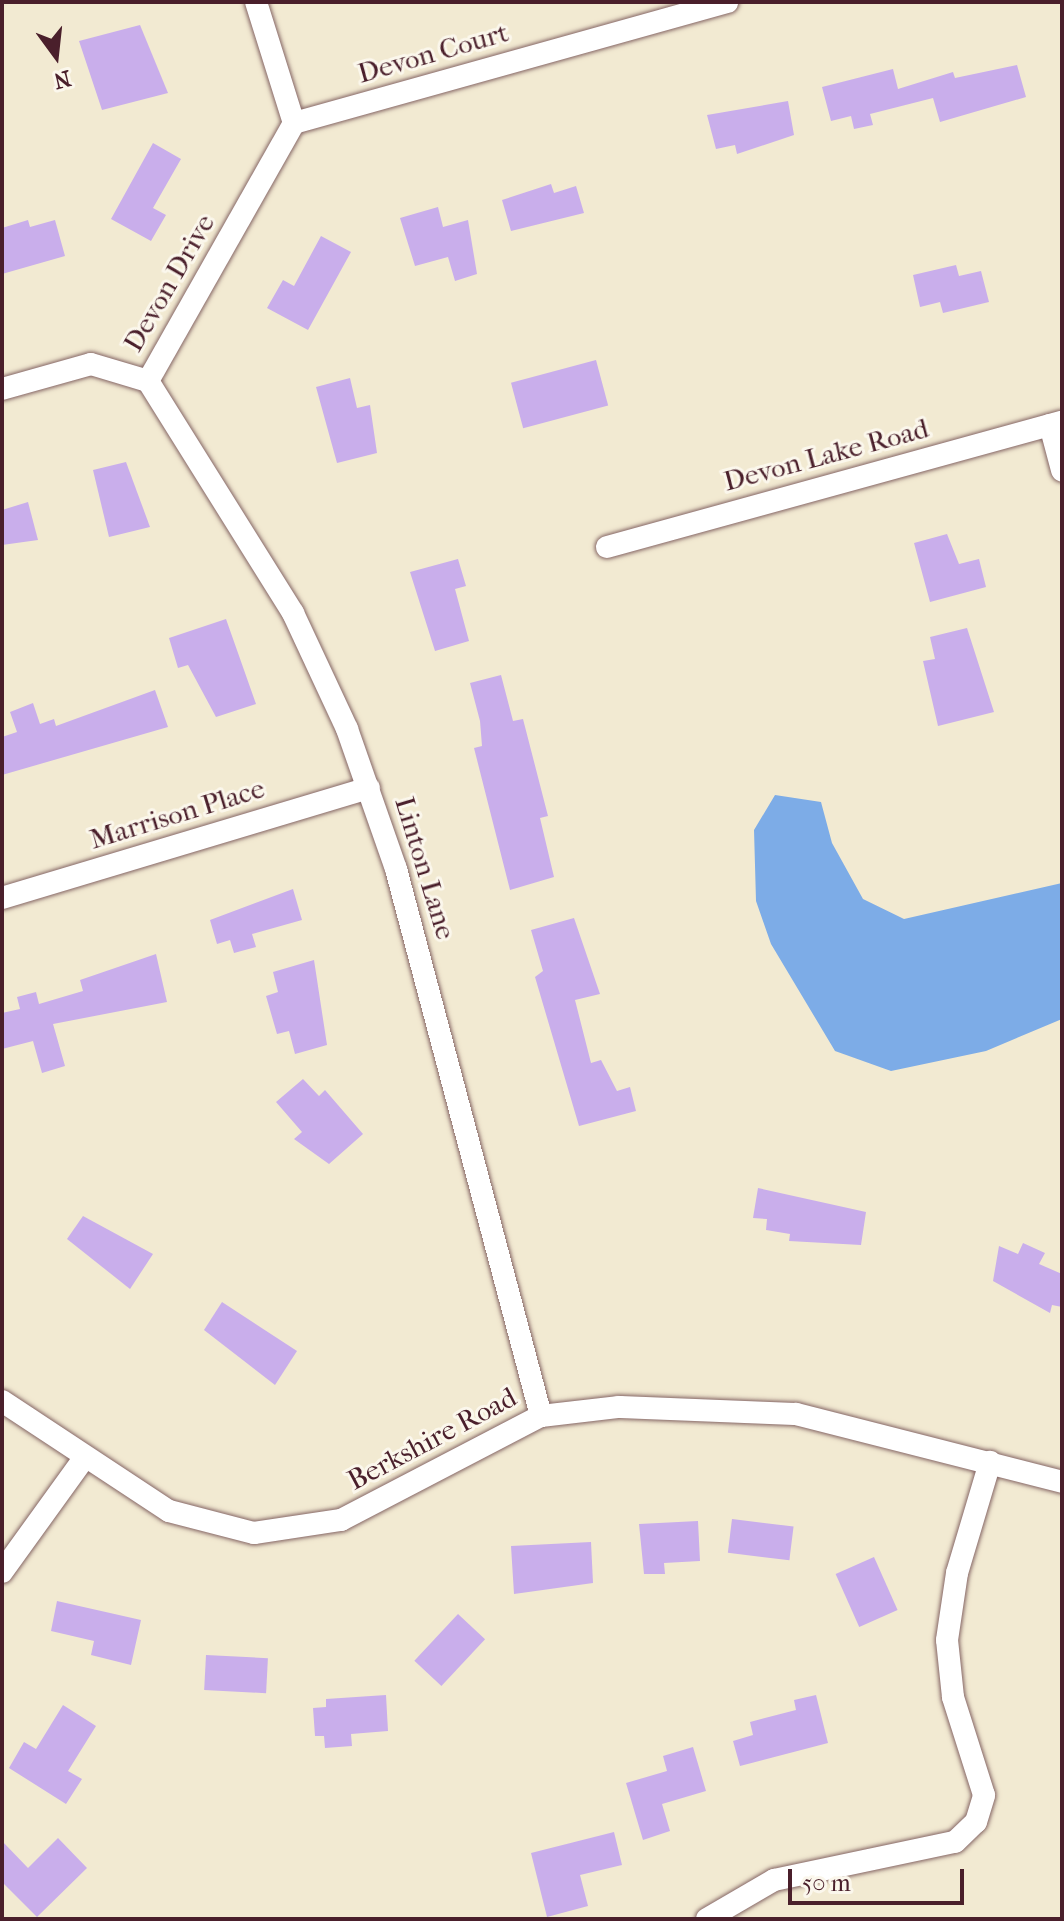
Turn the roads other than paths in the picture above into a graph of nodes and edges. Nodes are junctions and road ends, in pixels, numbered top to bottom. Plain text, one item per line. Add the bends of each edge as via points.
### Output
1 (256, 2) edge
2 (727, 2) edge
3 (294, 123) junction
4 (148, 381) junction
5 (2, 389) edge
6 (1056, 424) edge
7 (1062, 470) edge
8 (607, 547) dead end
9 (369, 788) junction
10 (2, 898) edge
11 (2, 1401) edge
12 (541, 1416) junction
13 (85, 1457) junction
14 (990, 1462) junction
15 (1062, 1482) edge
16 (2, 1572) edge
17 (707, 1919) edge

1 - 3 street
2 - 3 street, Devon Court
3 - 4 street, Devon Drive
4 - 5 street, Devon Drive via 91,364
4 - 9 street, Linton Lane via 278,583
6 - 7 street
6 - 8 street, Devon Lake Road
9 - 10 street, Marrison Place
9 - 12 street, Linton Lane
11 - 13 street, Berkshire Road
12 - 13 street, Berkshire Road via 372,1507 276,1533 200,1524
12 - 14 street, Berkshire Road via 663,1404 752,1409
13 - 16 street
14 - 15 street, Berkshire Road
14 - 17 street via 947,1630 953,1697 984,1795 976,1822 955,1842 774,1880

